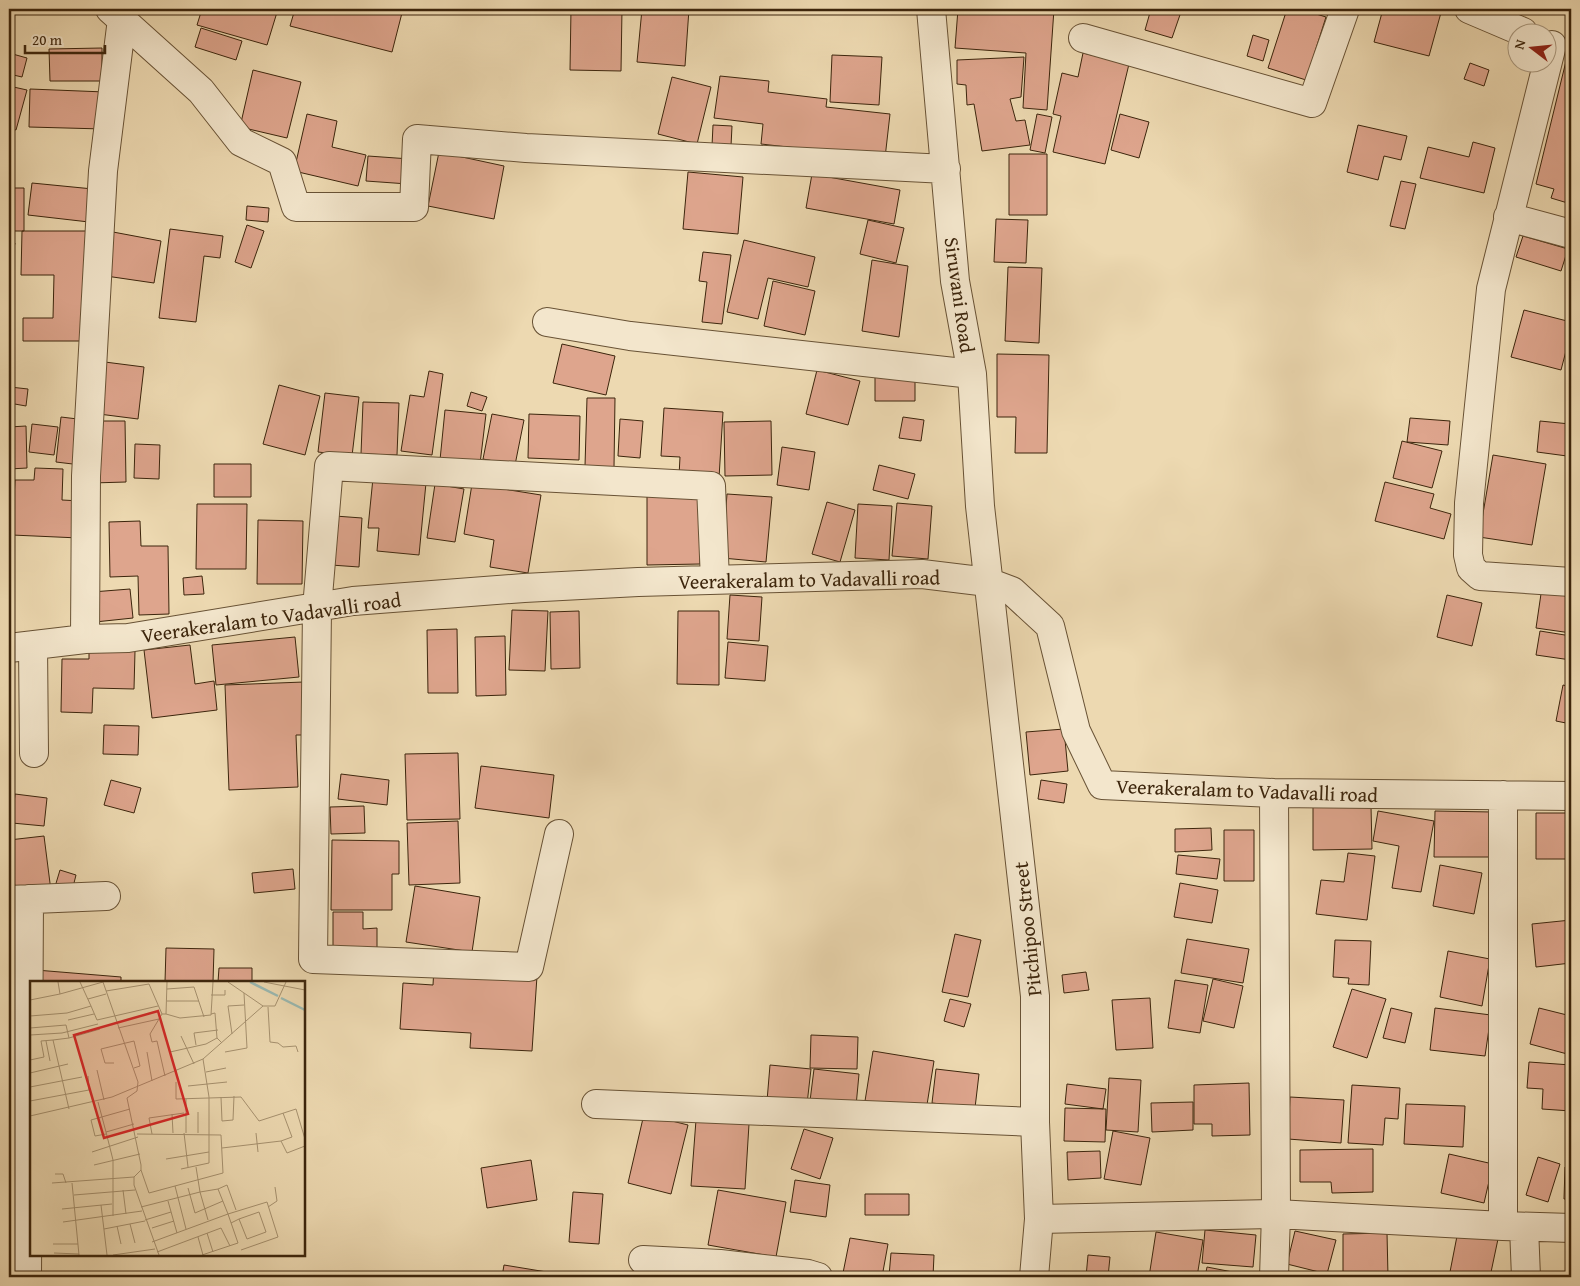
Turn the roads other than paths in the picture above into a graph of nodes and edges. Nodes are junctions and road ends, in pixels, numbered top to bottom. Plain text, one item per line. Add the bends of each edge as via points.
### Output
1 (931, 9) edge
2 (1345, 9) edge
3 (1469, 9) edge
4 (116, 14) edge
5 (1508, 26) edge
6 (1083, 38) dead end
7 (1550, 72) edge
8 (946, 169) junction
9 (1508, 217) junction
10 (1571, 234) edge
11 (547, 322) dead end
12 (972, 374) junction
13 (715, 580) junction
14 (988, 582) junction
15 (1571, 582) edge
16 (317, 608) junction
17 (85, 639) junction
18 (21, 647) edge
19 (34, 753) dead end
20 (1274, 792) junction
21 (1503, 795) junction
22 (1571, 796) edge
23 (559, 834) dead end
24 (106, 896) dead end
25 (19, 899) edge
26 (596, 1104) dead end
27 (1035, 1122) junction
28 (1276, 1214) junction
29 (1039, 1219) junction
30 (1513, 1226) junction
31 (1571, 1228) edge
32 (643, 1260) dead end
33 (27, 1277) edge
34 (818, 1277) edge
35 (1034, 1277) edge
36 (1274, 1277) edge
37 (1526, 1277) edge

1 - 8 street, Siruvani Road
2 - 6 street via 1312,103
3 - 5 street
4 - 8 street via 201,91 241,142 282,162 296,207 414,207 418,139 526,148
4 - 17 street via 103,171 86,476
7 - 9 street
8 - 12 street, Siruvani Road via 955,281
9 - 10 street
9 - 15 street via 1491,289 1468,503 1468,555 1471,568 1480,576
11 - 12 street via 630,336
12 - 14 street, Siruvani Road
13 - 14 street, Veerakeralam to Vadavalli road via 922,574
13 - 16 street, Veerakeralam to Vadavalli road via 524,588 353,601
13 - 16 street via 711,486 329,466
14 - 20 street, Veerakeralam to Vadavalli road via 1012,591 1050,626 1076,732 1102,785
14 - 27 street, Pitchipoo Street via 1035,996
16 - 17 street, Veerakeralam to Vadavalli road via 128,638
16 - 23 street via 314,959 529,967
17 - 18 street, Veerakeralam to Vadavalli road
18 - 19 street
20 - 21 street, Veerakeralam to Vadavalli road
20 - 28 street
21 - 22 street, Veerakeralam to Vadavalli road
21 - 30 street
24 - 25 street
25 - 33 street
26 - 27 street
27 - 29 street, Pitchipoo Street
28 - 29 street
28 - 30 street
28 - 36 street
29 - 35 street, Pitchipoo Street
30 - 31 street
30 - 37 street
32 - 34 street via 720,1264

